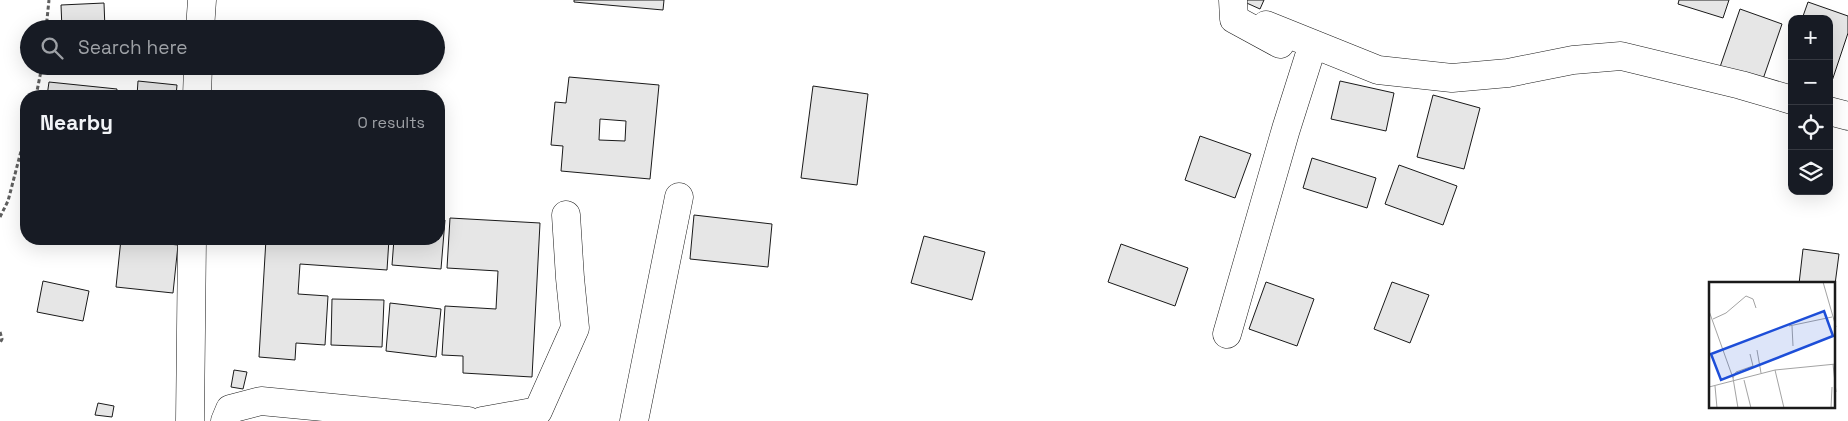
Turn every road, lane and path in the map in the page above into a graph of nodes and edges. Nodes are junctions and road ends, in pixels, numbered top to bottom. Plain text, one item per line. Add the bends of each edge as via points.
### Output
1 (49, 0) edge
2 (202, 0) edge
3 (1233, 0) edge
4 (47, 20) edge
5 (201, 20) edge
6 (1266, 25) dead end
7 (1311, 52) junction
8 (40, 75) edge
9 (197, 75) edge
10 (37, 90) edge
11 (196, 90) edge
12 (1788, 99) edge
13 (1833, 112) edge
14 (1848, 116) edge
15 (20, 155) edge
16 (679, 197) dead end
17 (566, 215) dead end
18 (0, 217) edge
19 (192, 245) edge
20 (0, 332) edge
21 (1226, 334) dead end
22 (0, 344) edge
23 (190, 421) edge
24 (225, 421) edge
25 (468, 421) edge
26 (482, 421) edge
27 (634, 421) edge

1 - 4 path
2 - 5 street
3 - 7 street via 1234,19
6 - 7 street
7 - 12 street via 1378,70 1452,78 1621,56 1741,84
7 - 21 street
8 - 10 path
9 - 11 street
13 - 14 street
15 - 18 path via 8,201
16 - 27 street
17 - 26 street via 576,328 538,411
19 - 23 street
20 - 22 path
24 - 25 street via 230,409 261,401

